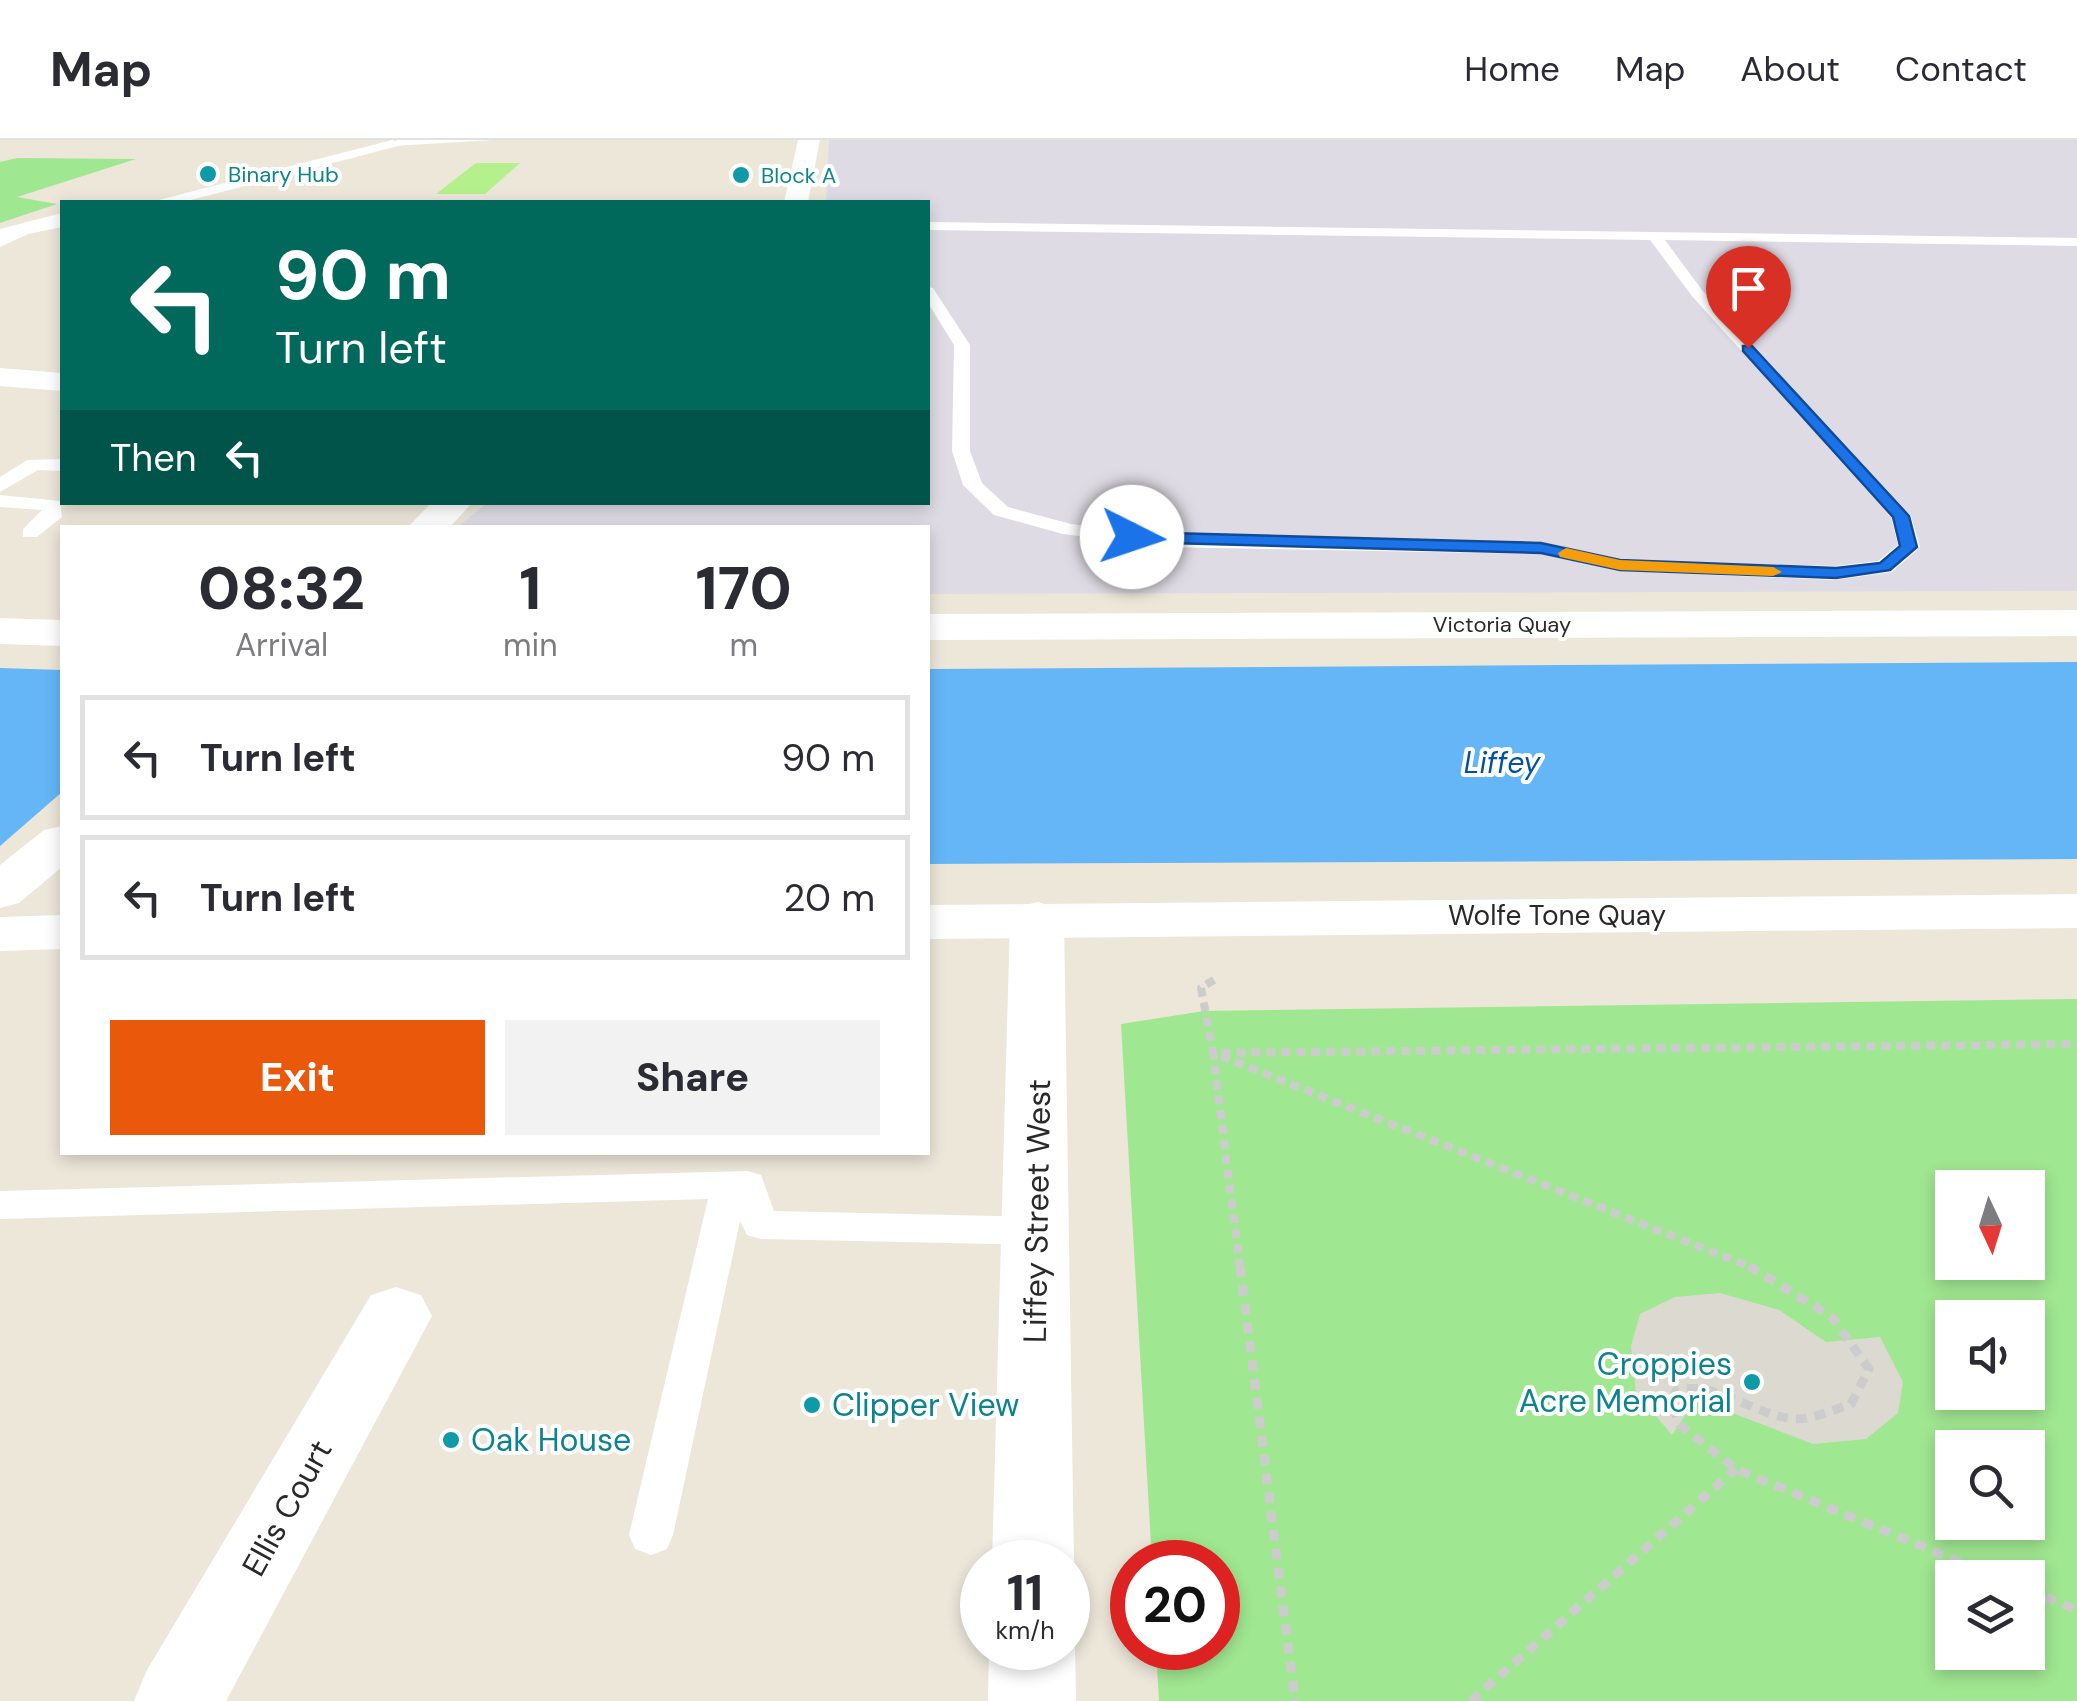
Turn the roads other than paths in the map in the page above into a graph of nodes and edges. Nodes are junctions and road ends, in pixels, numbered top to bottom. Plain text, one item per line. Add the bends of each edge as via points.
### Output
1 (487, 140) edge
2 (810, 140) edge
3 (398, 144) joint
4 (170, 200) edge
5 (796, 200) edge
6 (60, 220) edge
7 (930, 226) edge
8 (1006, 228) junction
9 (1654, 236) junction
10 (0, 239) edge
11 (2077, 242) edge
12 (940, 244) dead end
13 (930, 296) edge
14 (0, 378) edge
15 (60, 382) edge
16 (60, 466) edge
17 (0, 486) edge
18 (0, 501) edge
19 (452, 505) edge
20 (429, 525) edge
21 (30, 534) dead end
22 (2077, 622) edge
23 (930, 627) edge
24 (0, 631) edge
25 (60, 633) edge
26 (60, 843) edge
27 (4, 903) edge
28 (2077, 911) edge
29 (1038, 919) junction
30 (930, 922) edge
31 (60, 931) edge
32 (730, 1184) junction
33 (0, 1205) edge
34 (1037, 1231) junction
35 (396, 1316) dead end
36 (652, 1535) dead end
37 (1034, 1540) edge
38 (1032, 1670) edge
39 (178, 1701) edge
40 (1032, 1701) edge

1 - 3 lane
2 - 5 main road
3 - 4 street
6 - 10 main road
7 - 8 lane
8 - 9 lane
8 - 12 lane
9 - 11 lane
9 - 13 lane via 1901,516 1908,547 1884,567 1836,573 1711,570 1620,565 1541,548 1162,541 1070,530 1002,511 973,485 960,452 962,345
14 - 15 main road
16 - 17 lane via 34,464
18 - 21 lane via 53,505 52,516
19 - 20 main road
22 - 23 main road, Victoria Quay
24 - 25 main road
26 - 27 main road
27 - 31 main road
28 - 29 main road, Wolfe Tone Quay
29 - 30 main road, Wolfe Tone Quay
29 - 34 main road, Liffey Street West
32 - 33 lane
32 - 34 lane via 748,1184 760,1225
32 - 36 lane
34 - 37 main road, Liffey Street West
35 - 39 main road, Ellis Court
38 - 40 main road

